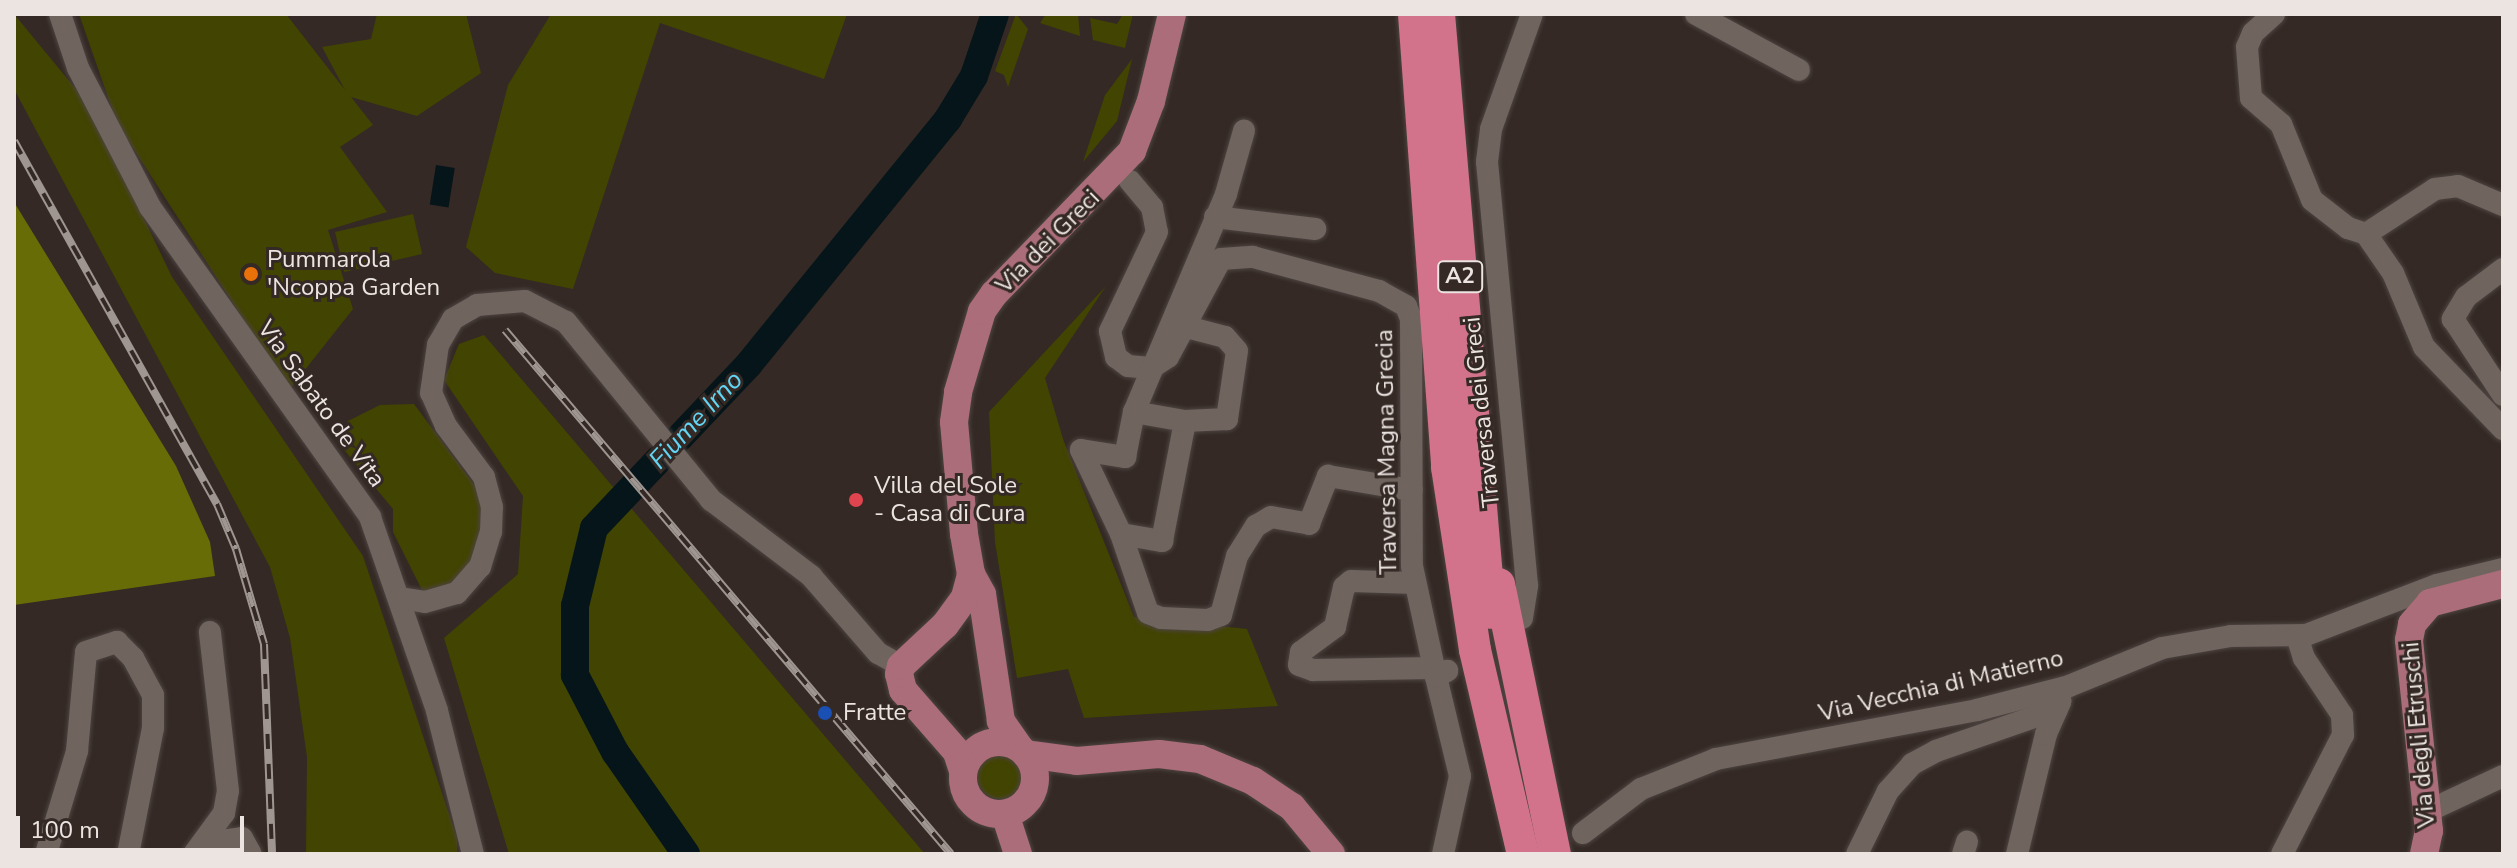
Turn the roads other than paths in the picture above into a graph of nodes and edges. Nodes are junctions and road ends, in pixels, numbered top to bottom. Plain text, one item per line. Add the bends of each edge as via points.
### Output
1 (60, 14) edge
2 (1172, 14) edge
3 (1188, 14) edge
4 (1414, 14) edge
5 (1439, 14) edge
6 (1532, 14) edge
7 (1696, 14) edge
8 (2274, 14) edge
9 (1799, 70) dead end
10 (1244, 131) dead end
11 (1130, 181) junction
12 (2503, 205) edge
13 (1215, 217) junction
14 (1315, 229) dead end
15 (2366, 234) junction
16 (2503, 269) edge
17 (1183, 326) junction
18 (1151, 368) junction
19 (2503, 395) edge
20 (1134, 412) junction
21 (1185, 421) junction
22 (2503, 429) edge
23 (959, 444) junction
24 (1447, 467) junction
25 (1412, 490) junction
26 (1121, 534) junction
27 (1480, 541) junction
28 (2503, 569) edge
29 (971, 574) junction
30 (1415, 583) junction
31 (2503, 584) edge
32 (400, 598) junction
33 (449, 599) junction
34 (2419, 601) junction
35 (1522, 618) dead end
36 (945, 625) junction
37 (210, 632) dead end
38 (413, 636) junction
39 (2297, 636) junction
40 (901, 666) junction
41 (1440, 672) junction
42 (2069, 686) junction
43 (997, 700) junction
44 (2057, 709) junction
45 (1022, 751) junction
46 (963, 771) junction
47 (2503, 776) edge
48 (2426, 812) junction
49 (1005, 814) junction
50 (1583, 833) dead end
51 (46, 854) edge
52 (128, 854) edge
53 (194, 854) edge
54 (207, 854) edge
55 (251, 854) edge
56 (473, 854) edge
57 (1018, 854) edge
58 (1331, 854) edge
59 (1443, 854) edge
60 (1511, 854) edge
61 (1523, 854) edge
62 (1541, 854) edge
63 (1555, 854) edge
64 (1857, 854) edge
65 (2017, 854) edge
66 (2282, 854) edge
67 (2424, 854) edge

1 - 32 street, Via Sabato de Vita via 78,68 150,207 355,493 370,517
2 - 23 main road, Via dei Greci via 1151,101 1132,151 982,311 958,392 954,422
3 - 11 main road, Via dei Greci via 1156,139
4 - 24 highway, A2
5 - 27 highway, A2
6 - 35 street, Traversa dei Greci via 1491,129 1487,162 1527,585
7 - 9 street
8 - 15 street via 2253,33 2247,47 2248,92 2281,124 2312,200 2348,228
10 - 13 street
11 - 18 street via 1152,207 1157,232 1110,331 1110,344 1128,366
11 - 23 main road, Via dei Greci via 1011,299 982,349
12 - 15 street via 2458,186 2435,189
13 - 14 street
13 - 18 street
15 - 22 street via 2393,273 2424,347
16 - 19 street via 2466,297 2453,319
17 - 18 street, Traversa Magna Grecia via 1168,357
17 - 21 street via 1225,337 1237,351 1227,419
17 - 25 street, Traversa Magna Grecia via 1213,267 1231,258 1253,257 1401,300 1411,319
18 - 20 street
20 - 21 street
20 - 26 street via 1125,457 1081,450
21 - 26 street via 1162,541
23 - 29 main road, Via dei Greci
24 - 60 highway via 1449,566 1464,665
24 - 61 highway, A2 via 1475,650
25 - 26 street via 1328,476 1309,524 1271,517 1256,526 1237,556 1225,610 1208,620 1148,613
25 - 30 street, Traversa Magna Grecia
27 - 62 highway via 1504,703
27 - 63 highway, A2 via 1499,585
28 - 34 street, Via Vecchia di Matierno
29 - 36 main road, Via dei Greci via 965,597
29 - 43 main road, Via dei Greci via 982,594
30 - 41 street, Traversa Magna Grecia
30 - 41 street via 1351,581 1344,587 1335,627 1301,652 1299,665 1313,670
31 - 34 main road, Via degli Etruschi
32 - 33 street
32 - 38 street, Via Sabato de Vita
33 - 38 street
33 - 40 street via 480,567 492,507 484,477 437,409 432,360 446,329 465,311 494,300 525,301 553,311 581,338 711,500 811,576 878,653
34 - 39 street, Via Vecchia di Matierno
34 - 48 main road, Via degli Etruschi via 2409,640
36 - 40 main road, Via dei Greci
36 - 43 main road, Via dei Greci via 967,622 976,629 991,694
37 - 53 street via 228,791 224,813
38 - 56 street, Via Sabato de Vita via 459,784
39 - 42 street, Via Vecchia di Matierno via 2231,636 2162,648
39 - 66 street via 2304,658 2342,715 2343,735
40 - 46 main road via 903,690 957,752
41 - 59 street via 1460,776
42 - 44 street
42 - 50 street, Via Vecchia di Matierno via 1904,726 1716,759 1641,789
43 - 45 main road, Via dei Greci via 1005,730
44 - 64 street via 1912,764 1888,791
44 - 65 street
45 - 46 main road via 1002,742 984,745
45 - 49 main road via 1035,774 1031,796
45 - 58 main road via 1077,761 1159,754 1200,759 1253,781 1292,807
46 - 49 main road via 973,804
47 - 48 street
48 - 67 main road, Via degli Etruschi
49 - 57 main road
51 - 52 street via 77,751 86,652 117,642 133,658 153,695 153,728
54 - 55 street via 221,841 242,838

